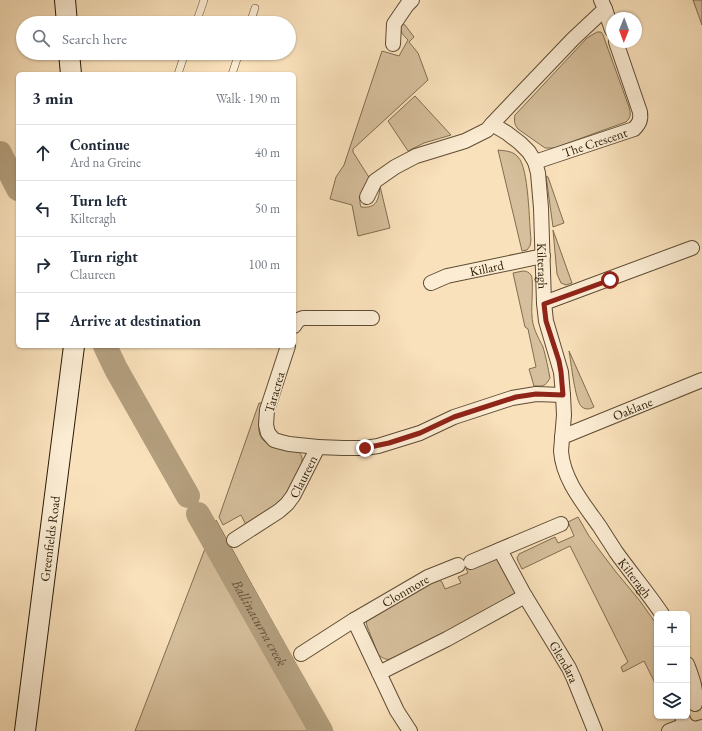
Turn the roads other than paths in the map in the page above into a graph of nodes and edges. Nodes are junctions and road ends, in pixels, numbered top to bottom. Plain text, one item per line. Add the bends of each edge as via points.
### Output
1 (65, 0) edge
2 (204, 0) edge
3 (412, 0) edge
4 (603, 5) edge
5 (255, 8) dead end
6 (66, 16) edge
7 (198, 16) edge
8 (252, 16) edge
9 (393, 44) dead end
10 (618, 48) edge
11 (70, 60) edge
12 (183, 60) edge
13 (237, 60) edge
14 (71, 72) edge
15 (179, 72) edge
16 (233, 72) edge
17 (492, 124) junction
18 (535, 162) junction
19 (367, 197) dead end
20 (692, 248) dead end
21 (543, 256) junction
22 (431, 282) dead end
23 (544, 304) junction
24 (372, 318) dead end
25 (296, 323) edge
26 (74, 348) edge
27 (287, 348) edge
28 (702, 380) edge
29 (563, 395) junction
30 (562, 437) junction
31 (318, 447) junction
32 (561, 524) dead end
33 (234, 540) dead end
34 (500, 550) junction
35 (525, 596) junction
36 (660, 611) edge
37 (354, 620) junction
38 (301, 654) dead end
39 (690, 672) edge
40 (379, 674) junction
41 (695, 706) edge
42 (684, 720) edge
43 (702, 727) edge
44 (25, 731) edge
45 (410, 731) edge
46 (595, 731) edge
47 (669, 731) edge

1 - 6 street
2 - 7 lane
3 - 9 street via 394,24
4 - 17 street
5 - 8 lane
10 - 18 street, The Crescent via 640,112 639,124 634,129
11 - 14 street
12 - 15 lane
13 - 16 lane
17 - 18 street, Kilteragh via 520,143
17 - 19 street via 487,130 464,142 416,156 395,167 375,181
18 - 21 street, Kilteragh via 541,208
20 - 23 street
21 - 22 street, Killard via 447,276
21 - 23 street, Kilteragh
23 - 29 street, Kilteragh via 546,321 559,361
24 - 25 street via 303,318
26 - 44 street, Greenfields Road
27 - 31 street, Taracrea via 267,410 268,433 274,440 281,442
28 - 30 street, Oaklane
29 - 30 street, Kilteragh
29 - 31 street, Claureen via 536,394 516,397 378,446
30 - 36 street, Kilteragh via 563,463 579,497
31 - 33 street, Claureen via 287,504
32 - 34 street
34 - 35 street, Glendara
34 - 37 street, Clonmore via 428,577
35 - 40 street
35 - 46 street, Glendara via 571,672
37 - 38 street, Clonmore
37 - 40 street
39 - 41 street via 695,691
40 - 45 street
42 - 43 street via 691,729
42 - 47 street

